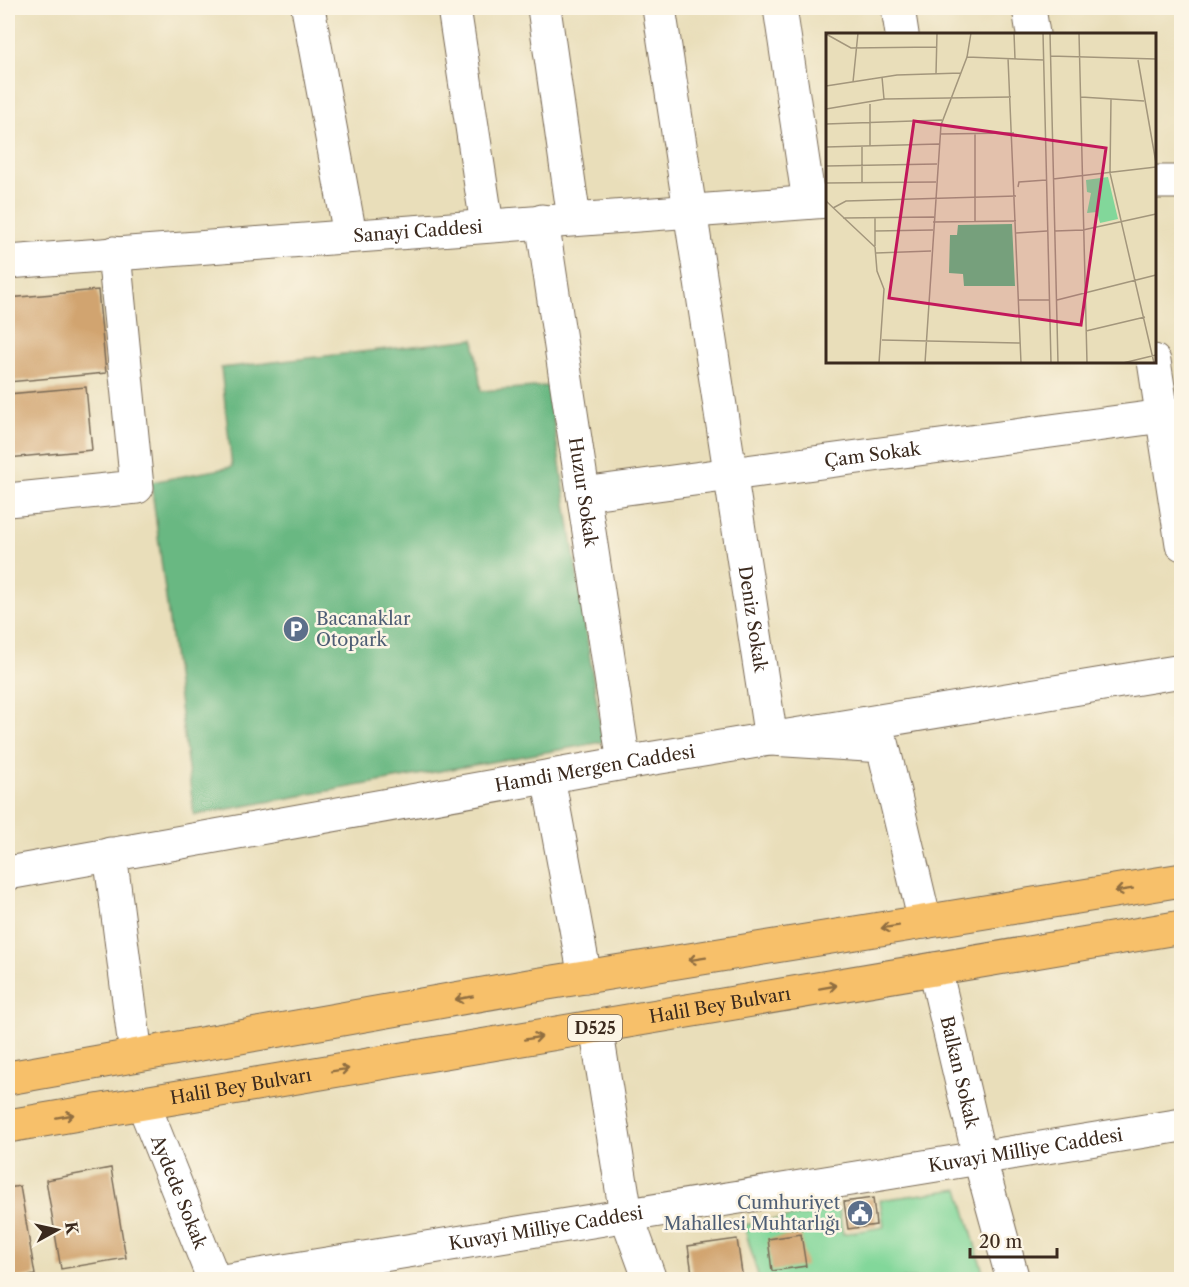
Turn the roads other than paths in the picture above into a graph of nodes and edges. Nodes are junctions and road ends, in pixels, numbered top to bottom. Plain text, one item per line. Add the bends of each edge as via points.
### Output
1 (308, 8) edge
2 (453, 8) edge
3 (544, 8) edge
4 (658, 8) edge
5 (780, 8) edge
6 (898, 8) edge
7 (1029, 8) edge
8 (902, 33) edge
9 (1033, 33) edge
10 (1156, 182) edge
11 (1182, 182) edge
12 (818, 201) edge
13 (689, 210) junction
14 (574, 219) junction
15 (542, 221) junction
16 (487, 225) junction
17 (350, 235) junction
18 (114, 253) junction
19 (8, 262) edge
20 (1155, 363) edge
21 (1163, 416) junction
22 (730, 474) junction
23 (583, 494) junction
24 (8, 500) edge
25 (1182, 544) edge
26 (1182, 671) edge
27 (771, 739) junction
28 (624, 763) junction
29 (548, 777) junction
30 (111, 854) junction
31 (8, 873) edge
32 (1182, 880) edge
33 (924, 922) junction
34 (1182, 927) edge
35 (935, 969) junction
36 (585, 977) junction
37 (596, 1027) junction
38 (136, 1055) junction
39 (8, 1078) edge
40 (143, 1103) junction
41 (1182, 1125) edge
42 (8, 1126) edge
43 (979, 1156) junction
44 (626, 1214) junction
45 (214, 1280) edge
46 (229, 1280) edge
47 (650, 1280) edge
48 (1013, 1280) edge

1 - 17 street
2 - 16 street
3 - 14 street
4 - 13 street, Deniz Sokak
5 - 12 street
6 - 8 street
7 - 9 street
10 - 11 street
12 - 13 street, Sanayi Caddesi
13 - 14 street, Sanayi Caddesi
13 - 22 street, Deniz Sokak
14 - 15 street, Sanayi Caddesi
15 - 16 street, Sanayi Caddesi
15 - 23 street, Huzur Sokak
16 - 17 street, Sanayi Caddesi
17 - 18 street, Sanayi Caddesi
18 - 19 street, Sanayi Caddesi
18 - 24 street via 137,487
20 - 21 street
21 - 22 street, Çam Sokak
21 - 25 street
22 - 23 street, Çam Sokak
22 - 27 street, Deniz Sokak
23 - 28 street, Huzur Sokak
26 - 27 street, Hamdi Mergen Caddesi
27 - 28 street, Hamdi Mergen Caddesi
27 - 33 street via 883,746
28 - 29 street, Hamdi Mergen Caddesi
29 - 30 street, Hamdi Mergen Caddesi
29 - 36 street
30 - 31 street, Hamdi Mergen Caddesi
30 - 38 street
32 -> 33 highway
33 -> 36 highway
34 - 35 highway, Halil Bey Bulvarı / D525
37 -> 35 highway, Halil Bey Bulvarı / D525
35 - 43 street, Balkan Sokak
36 -> 38 highway
40 -> 37 highway, Halil Bey Bulvarı / D525
37 - 44 street
38 - 39 highway
42 -> 40 highway, Halil Bey Bulvarı / D525
40 - 45 street, Aydede Sokak
41 - 43 street, Kuvayi Milliye Caddesi
43 - 44 street, Kuvayi Milliye Caddesi
43 - 48 street, Balkan Sokak
44 - 46 street, Kuvayi Milliye Caddesi
44 - 47 street

